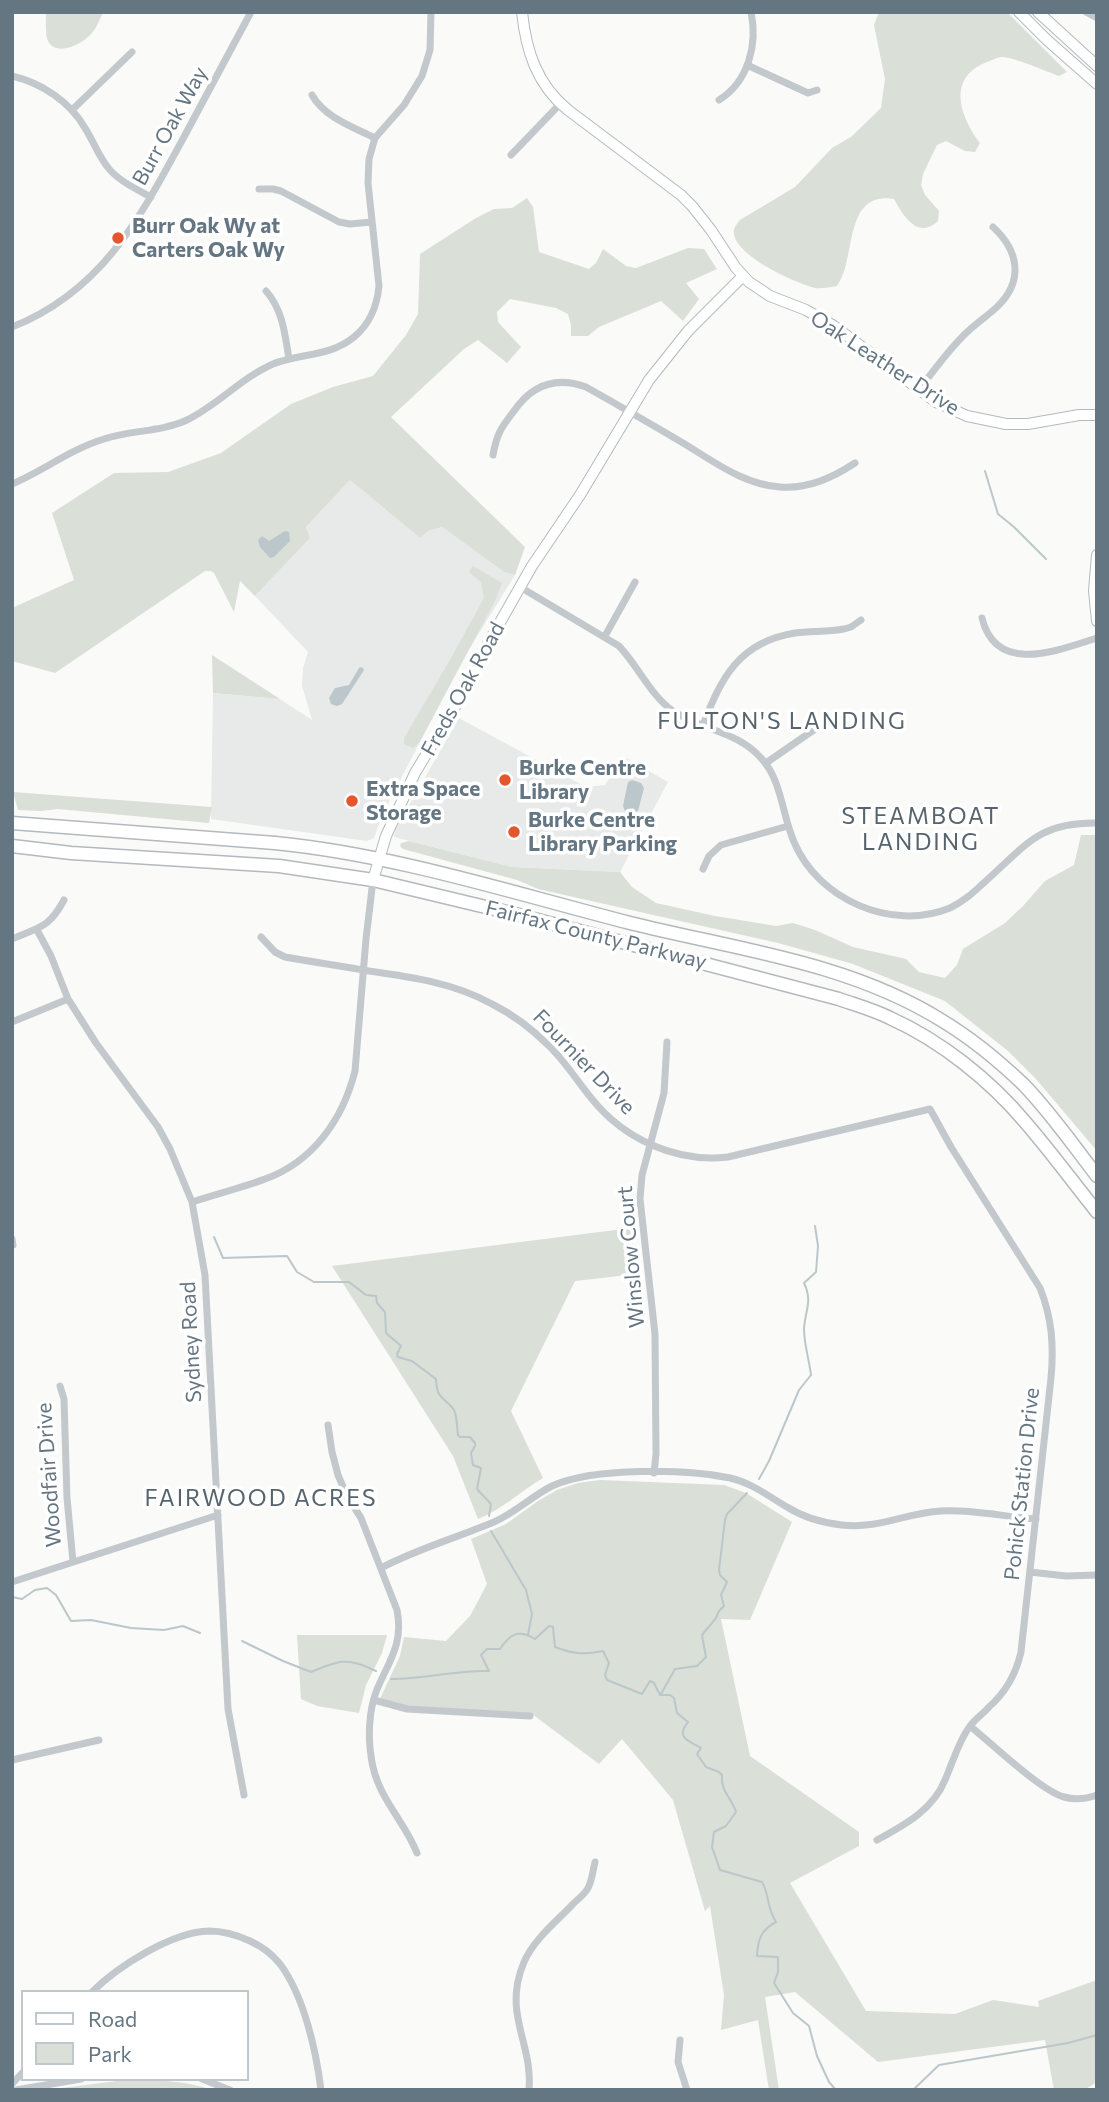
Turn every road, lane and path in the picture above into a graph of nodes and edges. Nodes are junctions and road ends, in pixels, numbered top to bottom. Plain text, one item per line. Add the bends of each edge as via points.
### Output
1 (251, 12) edge
2 (431, 12) edge
3 (522, 12) edge
4 (751, 12) edge
5 (1019, 12) edge
6 (1038, 12) edge
7 (1086, 12) edge
8 (1097, 18) edge
9 (132, 52) dead end
10 (747, 65) junction
11 (1097, 66) edge
12 (12, 76) edge
13 (1097, 84) edge
14 (817, 90) dead end
15 (312, 95) dead end
16 (719, 100) dead end
17 (560, 104) junction
18 (72, 110) junction
19 (375, 138) junction
20 (511, 155) dead end
21 (259, 189) dead end
22 (151, 197) junction
23 (372, 222) junction
24 (993, 227) dead end
25 (743, 276) junction
26 (266, 291) dead end
27 (12, 327) edge
28 (289, 359) junction
29 (919, 390) junction
30 (629, 412) junction
31 (1097, 415) edge
32 (494, 455) dead end
33 (855, 463) dead end
34 (12, 484) edge
35 (1097, 555) edge
36 (635, 582) dead end
37 (520, 587) junction
38 (982, 618) dead end
39 (860, 620) dead end
40 (1097, 621) edge
41 (605, 636) junction
42 (1097, 638) edge
43 (703, 725) junction
44 (818, 727) dead end
45 (766, 763) junction
46 (12, 823) edge
47 (1097, 823) edge
48 (788, 826) junction
49 (12, 846) edge
50 (12, 852) edge
51 (71, 853) junction
52 (379, 858) junction
53 (703, 869) dead end
54 (373, 880) junction
55 (64, 900) dead end
56 (37, 930) junction
57 (261, 937) dead end
58 (12, 939) edge
59 (363, 970) junction
60 (68, 999) junction
61 (12, 1023) edge
62 (667, 1042) dead end
63 (930, 1109) joint
64 (650, 1144) junction
65 (1097, 1176) edge
66 (192, 1202) junction
67 (1097, 1212) edge
68 (60, 1386) dead end
69 (328, 1424) dead end
70 (654, 1473) junction
71 (218, 1515) junction
72 (1036, 1519) junction
73 (73, 1562) junction
74 (381, 1568) junction
75 (1030, 1572) junction
76 (1097, 1575) edge
77 (12, 1582) edge
78 (373, 1700) junction
79 (530, 1716) dead end
80 (970, 1726) junction
81 (99, 1740) dead end
82 (12, 1760) edge
83 (244, 1795) dead end
84 (1097, 1796) edge
85 (877, 1840) dead end
86 (417, 1853) dead end
87 (595, 1862) dead end
88 (94, 1990) edge
89 (680, 2040) dead end
90 (69, 2081) edge
91 (207, 2081) edge
92 (16, 2090) edge
93 (230, 2090) edge
94 (321, 2090) edge
95 (528, 2090) edge
96 (687, 2090) edge

1 - 22 street, Burr Oak Way
2 - 19 street via 430,50 422,76
3 - 17 street, Oak Leather Drive via 533,64
4 - 10 street via 754,39
5 - 13 street
6 - 11 street
7 - 8 street
9 - 18 street
10 - 14 street via 808,93
10 - 16 street via 732,92
12 - 18 street via 45,90
15 - 19 street via 326,112
17 - 20 street
17 - 25 street, Oak Leather Drive via 681,195
18 - 22 street via 110,170
19 - 23 street via 368,170
21 - 23 street via 281,191 339,222
22 - 27 street, Burr Oak Way via 105,263 73,291
23 - 28 street via 379,286 368,321 338,347
24 - 29 street via 1013,255 1014,274 1007,296 954,345
25 - 29 street, Oak Leather Drive via 770,296 834,326
25 - 30 street, Freds Oak Road via 667,354
26 - 28 street via 280,314
28 - 34 street via 258,372 186,421 101,440
29 - 31 street, Oak Leather Drive via 950,410 1006,424
30 - 32 street via 575,383 545,385 526,396 500,429
30 - 33 street via 761,484 806,485
30 - 37 street, Freds Oak Road
35 - 40 street
36 - 41 street
37 - 41 street
37 - 52 street, Freds Oak Road via 415,773
38 - 42 street via 997,644 1019,654 1048,653
39 - 43 street via 844,629 796,633 755,648 728,672
41 - 43 street via 631,658 665,705
43 - 45 street via 741,741
44 - 45 street
45 - 48 street
46 - 52 highway, Fairfax County Parkway via 275,842
47 - 48 street via 1045,831 964,900 937,912 906,915 873,910 835,892 805,863
48 - 53 street via 721,845
49 - 51 highway, Fairfax County Parkway
50 - 51 highway
51 - 54 highway, Fairfax County Parkway via 279,866
52 - 54 street, Freds Oak Road
52 - 65 highway, Fairfax County Parkway via 865,982 940,1019 990,1055 1041,1105
54 - 59 street, Freds Oak Road
54 - 67 highway, Fairfax County Parkway via 839,999 889,1017 956,1058 1003,1099
55 - 56 street via 51,921
56 - 58 street
56 - 60 street, Sydney Road
57 - 59 street, Fournier Drive via 285,957
59 - 64 street, Fournier Drive via 456,988 509,1014 547,1043 606,1115
59 - 66 street, Freds Oak Road via 355,1071 331,1128 284,1171
60 - 61 street
60 - 66 street, Sydney Road via 158,1127
62 - 64 street, Winslow Court via 664,1093
63 - 64 street, Fournier Drive via 728,1157 683,1155
63 - 72 street, Pohick Station Drive via 1030,1270 1049,1314 1053,1353
64 - 70 street, Winslow Court via 640,1199 655,1334
66 - 71 street, Sydney Road via 205,1275
68 - 73 street, Woodfair Drive
69 - 74 street via 338,1475
70 - 72 street via 735,1479 802,1515 841,1525 874,1525 943,1511
70 - 74 street via 567,1480 498,1520
71 - 73 street
71 - 83 street, Sydney Road via 229,1709
72 - 75 street, Pohick Station Drive
73 - 77 street
74 - 78 street via 397,1611 399,1633
75 - 76 street
75 - 80 street, Pohick Station Drive via 1017,1669 999,1697
78 - 79 street via 407,1709
78 - 86 street via 369,1741 374,1774
80 - 84 street via 1055,1793 1080,1799
80 - 85 street, Pohick Station Drive via 933,1801 909,1822
81 - 82 street
87 - 95 street via 590,1886 534,1946 519,1976 515,2005 528,2060
88 - 94 street via 134,1960 184,1936 207,1931 241,1937 270,1953 293,1987 312,2042
89 - 96 street via 678,2062
90 - 92 street
91 - 93 street

